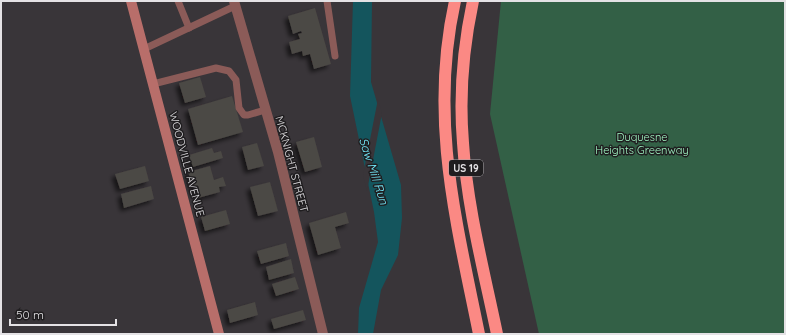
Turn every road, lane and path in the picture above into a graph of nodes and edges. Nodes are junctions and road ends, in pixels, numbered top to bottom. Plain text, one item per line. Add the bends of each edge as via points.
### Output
1 (131, 1) edge
2 (178, 1) edge
3 (327, 1) edge
4 (455, 1) edge
5 (473, 1) edge
6 (234, 3) edge
7 (189, 28) junction
8 (144, 49) junction
9 (335, 56) dead end
10 (153, 84) junction
11 (265, 110) junction
12 (219, 334) edge
13 (323, 334) edge
14 (479, 334) edge
15 (497, 334) edge

1 - 8 street, WOODVILLE AVENUE
2 - 7 lane
3 - 9 lane
4 - 14 highway, US 19 via 444,74 445,145 454,209
5 - 15 highway, US 19 via 463,75 463,144 471,206
6 - 7 lane
6 - 11 street, MCKNIGHT STREET
7 - 8 lane
8 - 10 street, WOODVILLE AVENUE
10 - 11 lane via 216,68 229,71 236,80 239,108 244,115
10 - 12 street, WOODVILLE AVENUE
11 - 13 street, MCKNIGHT STREET

